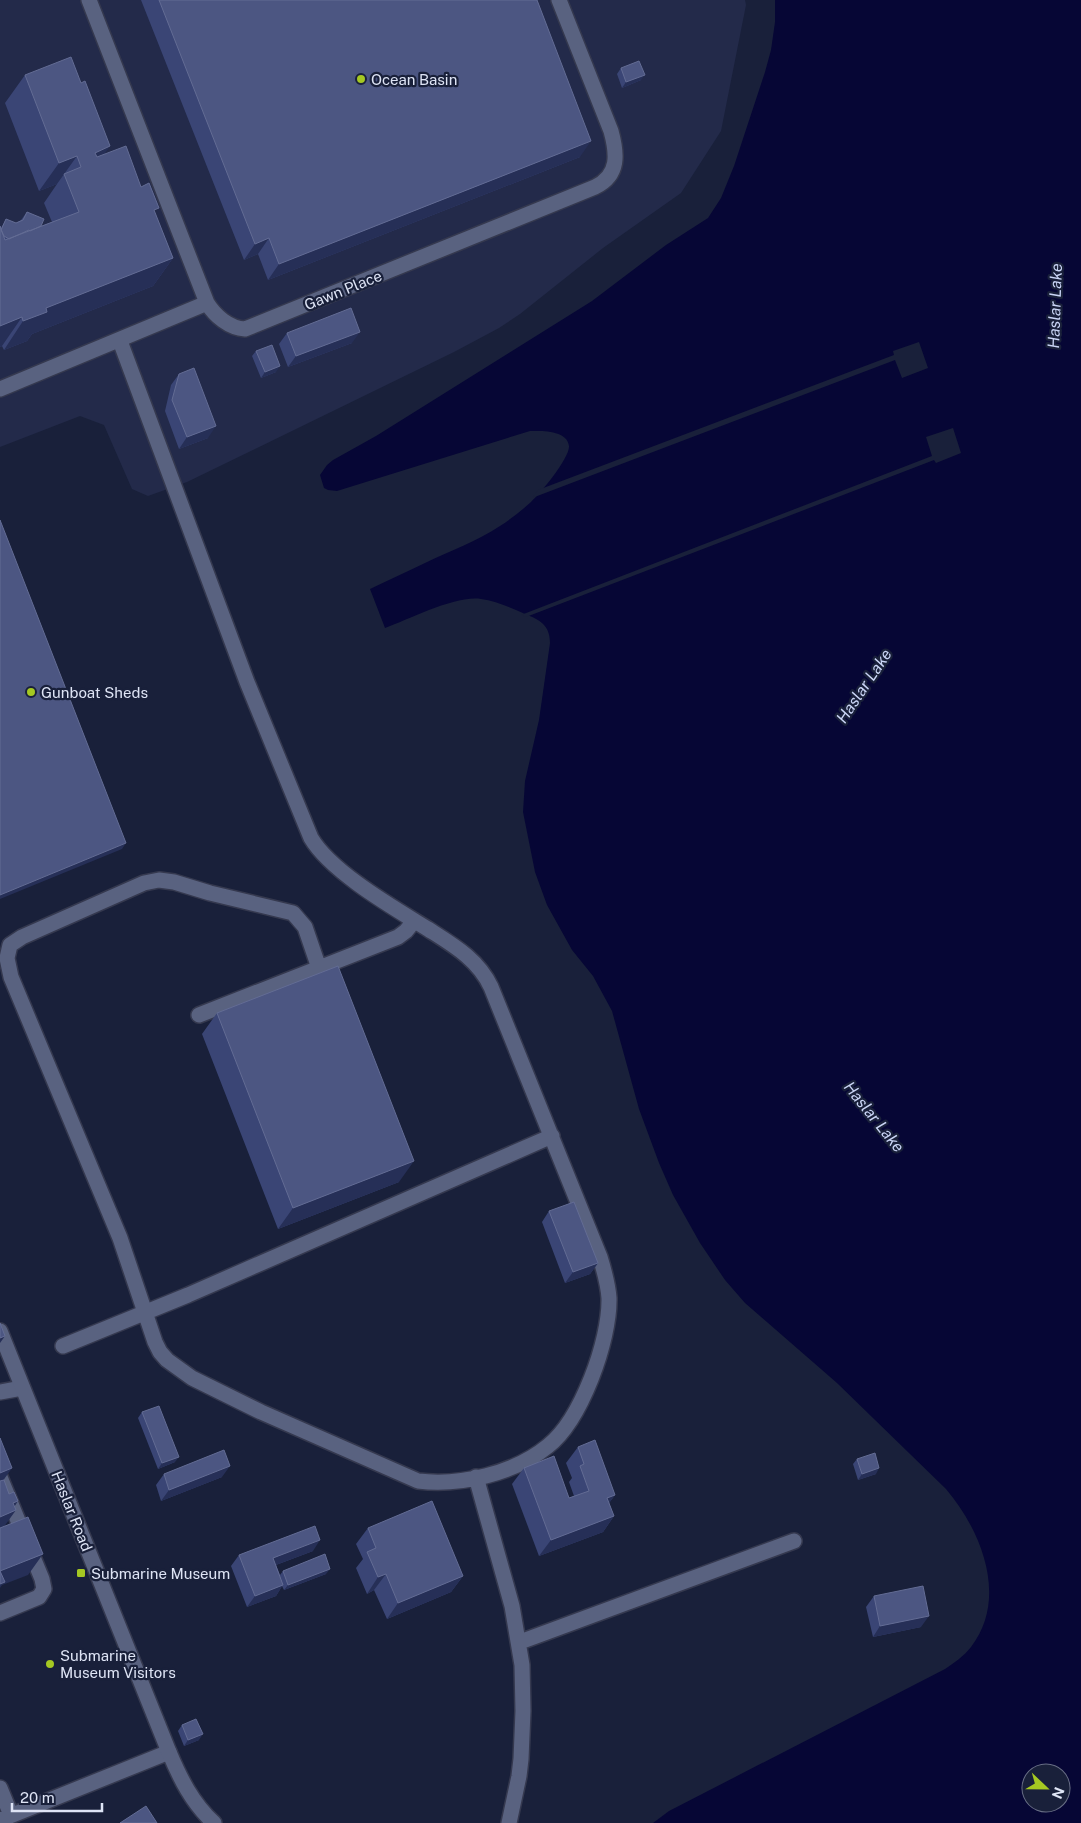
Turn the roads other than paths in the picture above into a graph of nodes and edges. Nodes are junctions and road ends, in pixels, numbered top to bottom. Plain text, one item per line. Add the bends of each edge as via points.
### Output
1 (89, 0) edge
2 (559, 0) edge
3 (207, 303) junction
4 (120, 341) junction
5 (0, 389) edge
6 (414, 920) junction
7 (319, 968) junction
8 (199, 1015) dead end
9 (552, 1136) junction
10 (146, 1313) junction
11 (0, 1331) edge
12 (62, 1346) dead end
13 (22, 1388) junction
14 (0, 1392) edge
15 (0, 1477) edge
16 (476, 1477) junction
17 (794, 1541) dead end
18 (0, 1613) edge
19 (520, 1642) junction
20 (169, 1752) junction
21 (0, 1788) edge
22 (5, 1817) edge
23 (214, 1823) edge
24 (509, 1823) edge

1 - 3 street, Gawn Place
2 - 3 street, Gawn Place via 614,140 615,164 606,181 250,327 229,324 218,317
3 - 4 street
4 - 5 street
4 - 6 street via 248,682 312,838 336,865
6 - 7 street via 398,937
6 - 9 street via 467,955 484,974
7 - 8 street
7 - 10 street via 303,924 293,913 158,880 144,883 10,945 7,958 11,977 120,1238
9 - 10 street
9 - 16 street via 605,1273 609,1298 605,1333 587,1385 561,1434 527,1460
10 - 12 street
10 - 16 street via 160,1352 173,1366 192,1378 409,1478 446,1482
11 - 13 street, Haslar Road
13 - 14 street
13 - 20 street, Haslar Road
15 - 18 street via 44,1590 39,1597
16 - 19 street
17 - 19 street
19 - 24 street via 523,1727 519,1776
20 - 22 street
20 - 23 street, Haslar Road via 189,1793
21 - 22 street

